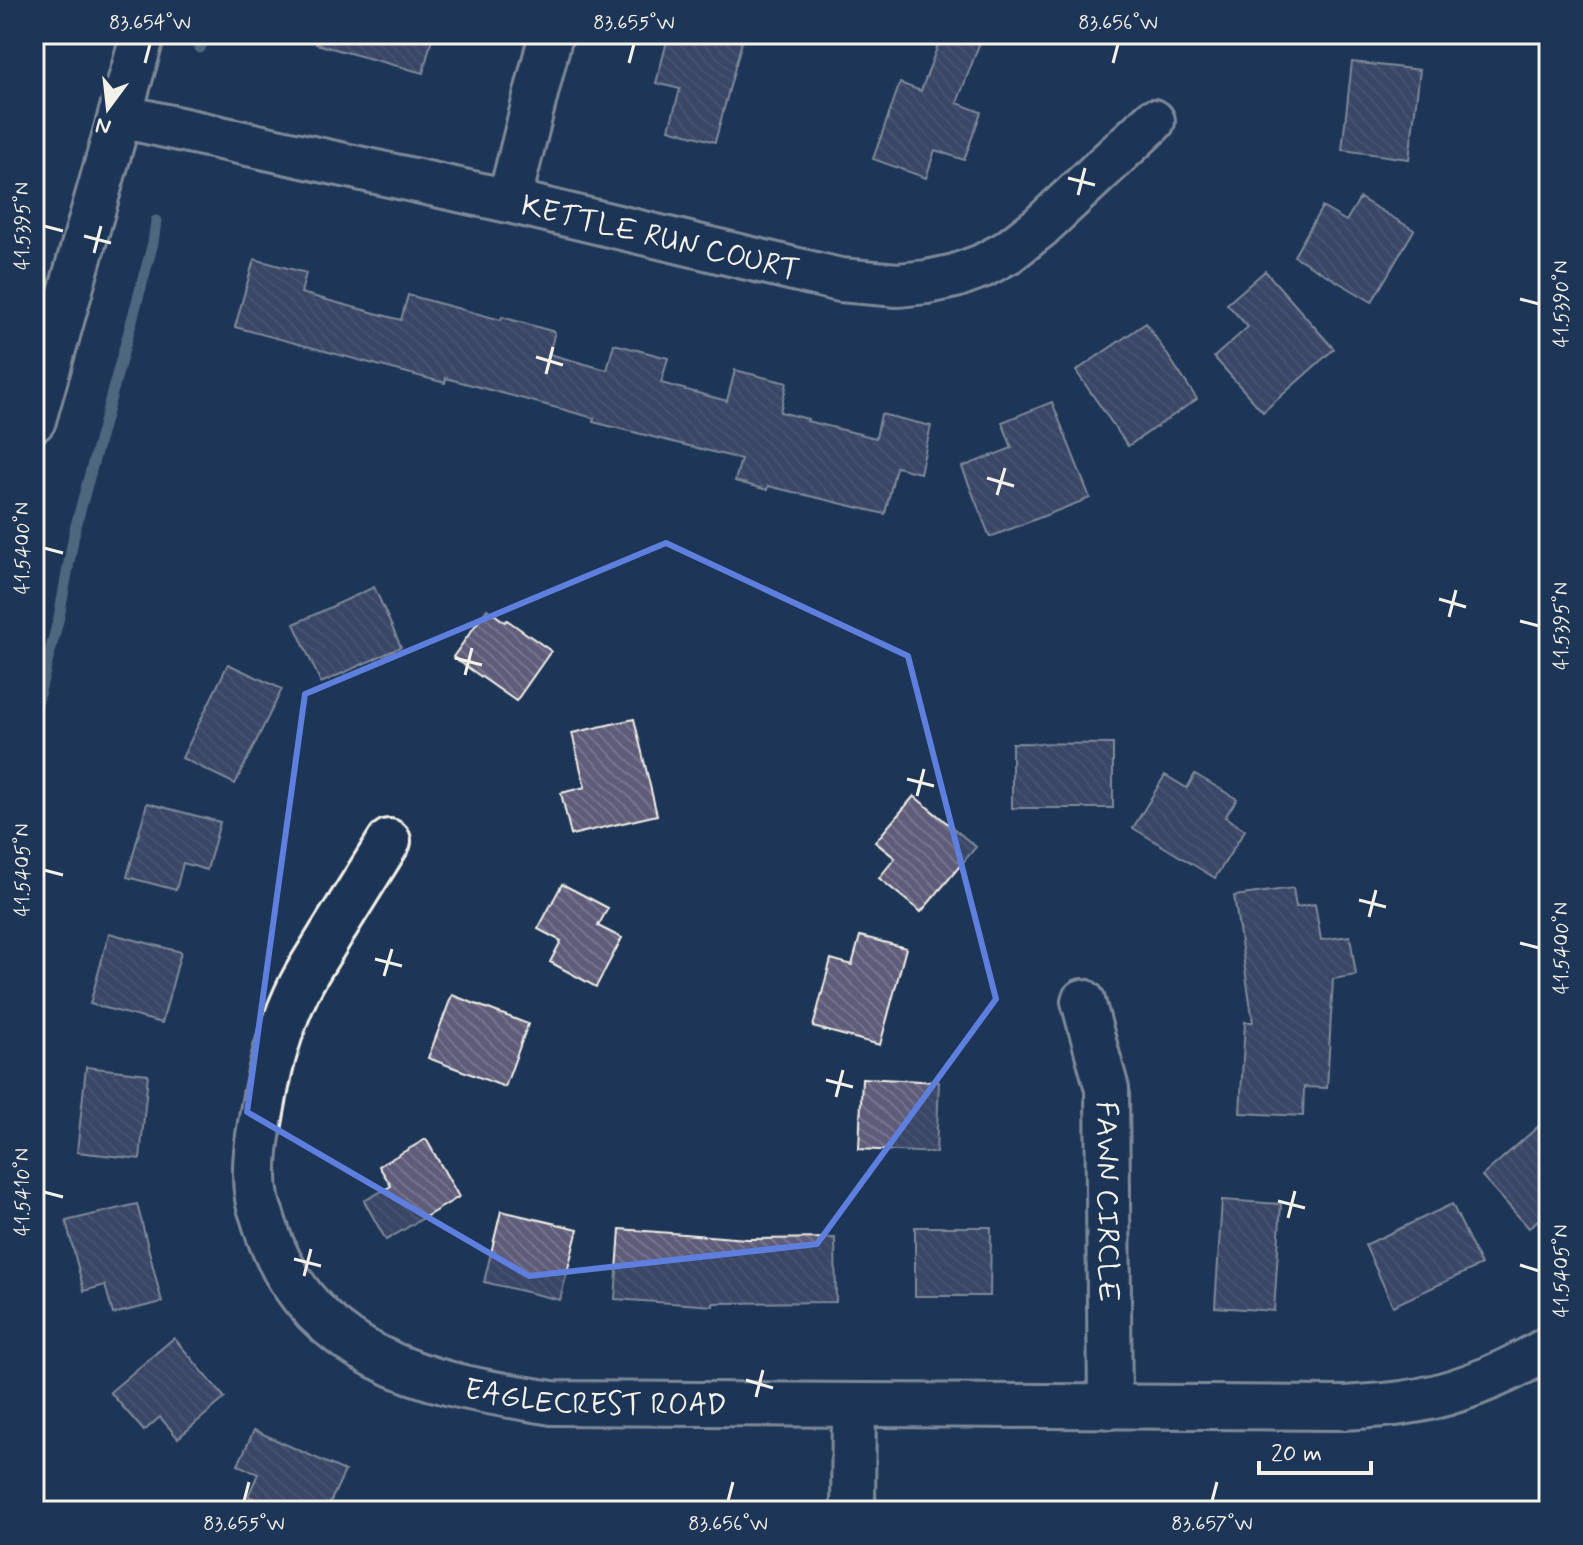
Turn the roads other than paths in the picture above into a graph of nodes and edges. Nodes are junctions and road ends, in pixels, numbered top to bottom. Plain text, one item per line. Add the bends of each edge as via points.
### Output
1 (143, 34) edge
2 (551, 34) edge
3 (120, 116) junction
4 (1153, 121) dead end
5 (509, 201) junction
6 (34, 420) edge
7 (389, 841) dead end
8 (1083, 1001) dead end
9 (1549, 1348) edge
10 (854, 1405) junction
11 (1110, 1407) junction
12 (853, 1511) edge

1 - 3 street
2 - 5 street
3 - 5 street, KETTLE RUN COURT
3 - 6 street
4 - 5 street, KETTLE RUN COURT via 1008,252 955,276 927,282 840,280
7 - 10 street, EAGLECREST ROAD via 288,1013 258,1136 260,1210 272,1248 305,1302 351,1343 378,1358 464,1387 552,1403
8 - 11 street, FAWN CIRCLE via 1107,1089
9 - 11 street, EAGLECREST ROAD via 1514,1369 1460,1390 1403,1403 1345,1408
10 - 11 street, EAGLECREST ROAD
10 - 12 street

